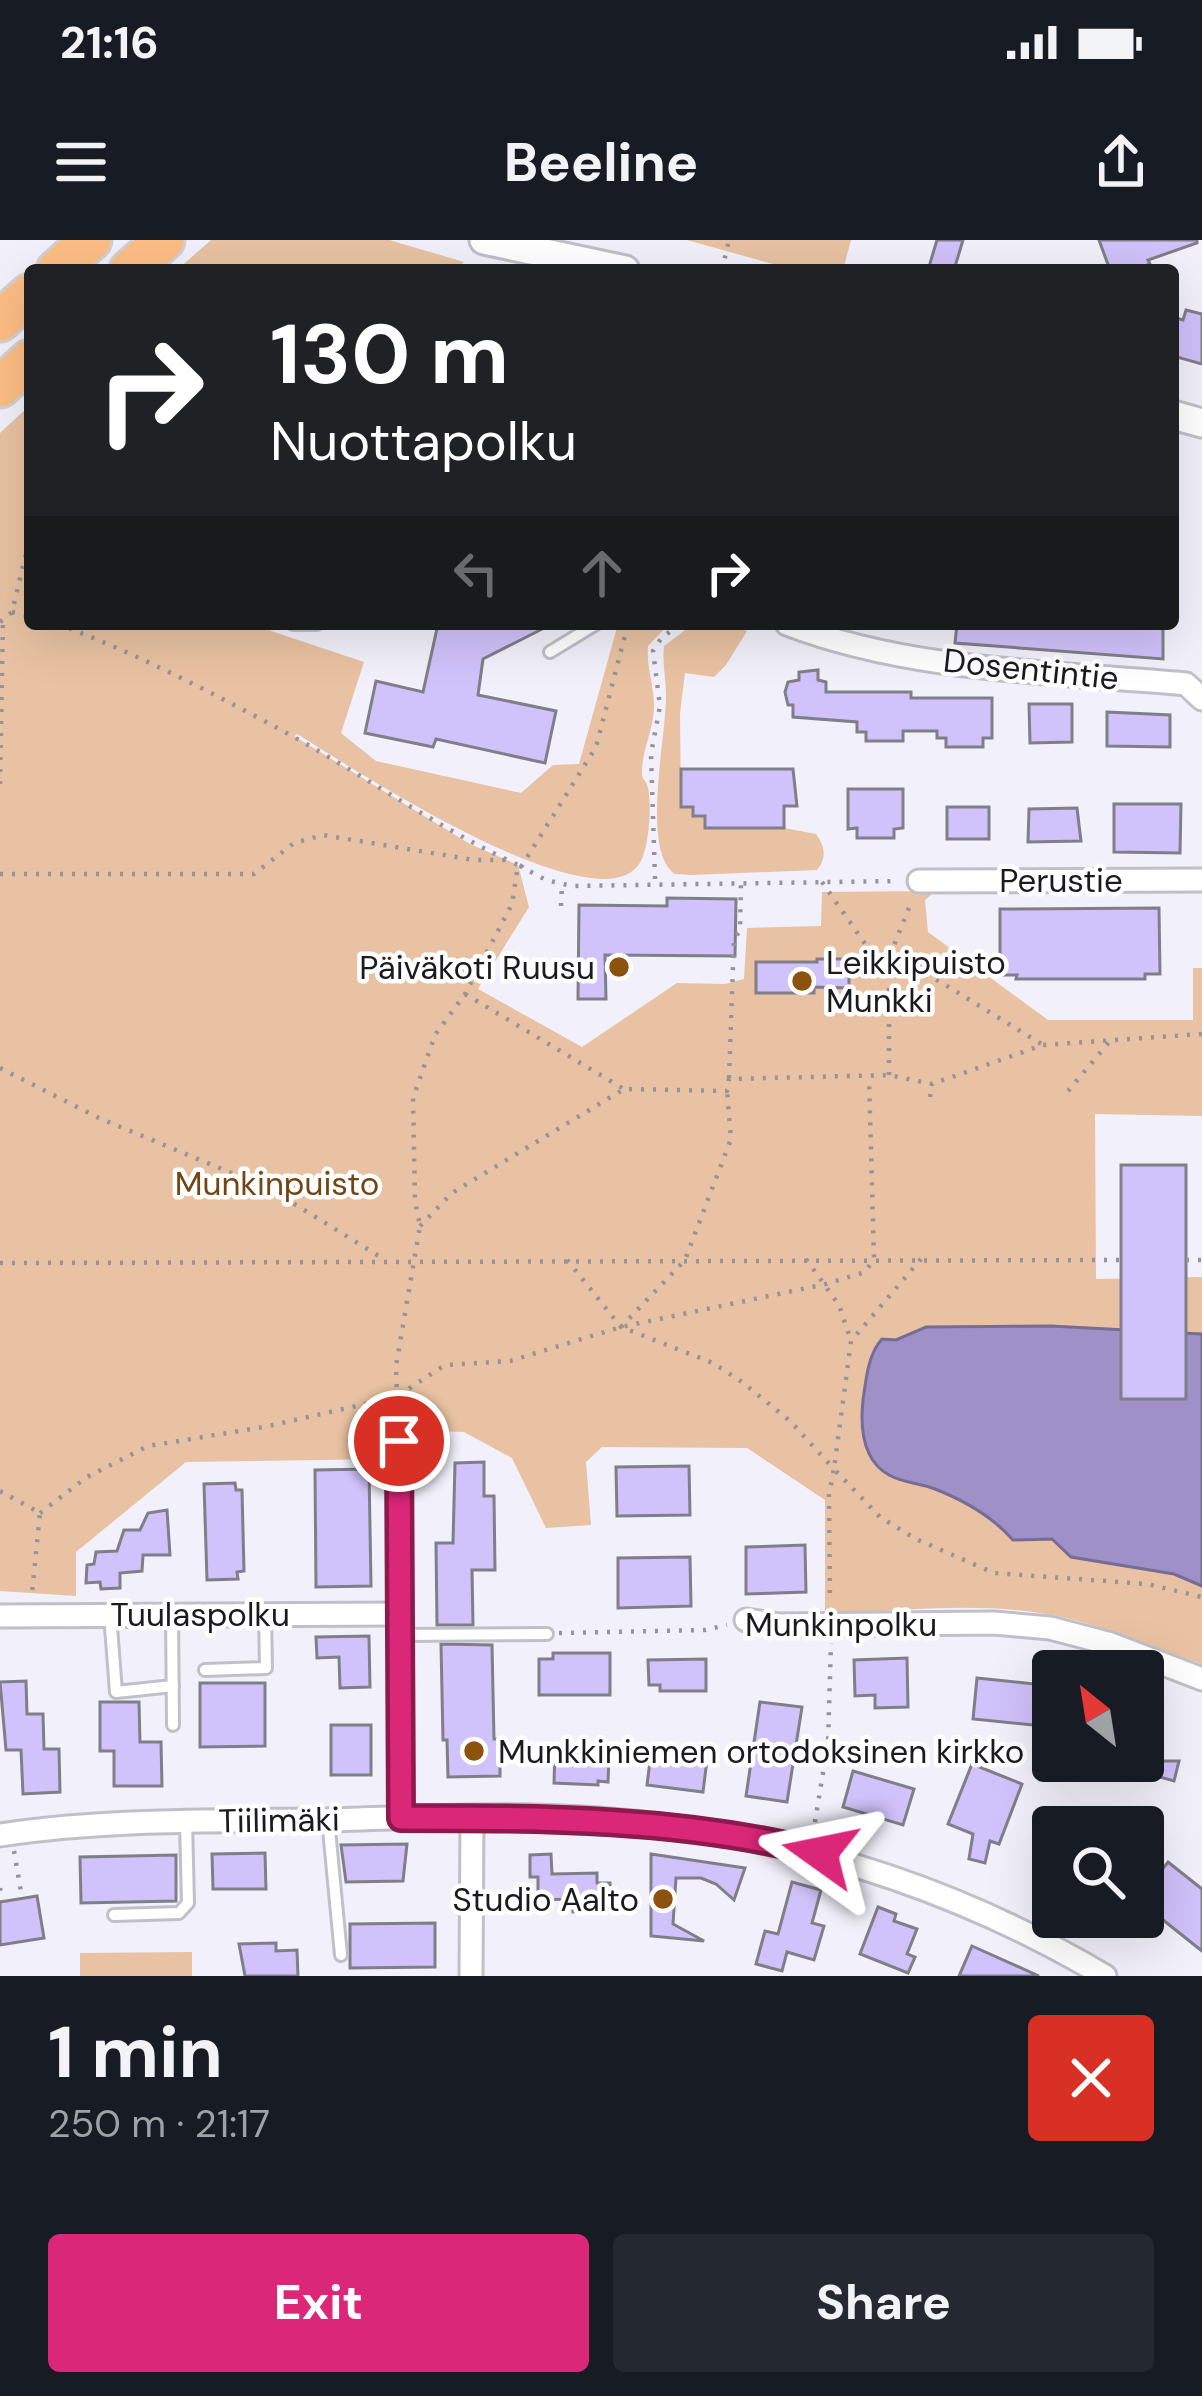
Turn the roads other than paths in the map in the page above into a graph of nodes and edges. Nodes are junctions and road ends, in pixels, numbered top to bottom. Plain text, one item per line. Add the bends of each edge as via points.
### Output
1 (91, 240) edge
2 (164, 240) edge
3 (484, 240) edge
4 (64, 264) edge
5 (137, 264) edge
6 (597, 264) edge
7 (24, 299) edge
8 (0, 321) edge
9 (24, 365) edge
10 (0, 387) edge
11 (586, 630) edge
12 (802, 630) edge
13 (550, 652) dead end
14 (1202, 699) edge
15 (1202, 880) edge
16 (920, 881) road end
17 (399, 1441) road end
18 (110, 1614) junction
19 (172, 1614) junction
20 (265, 1614) junction
21 (0, 1616) edge
22 (746, 1620) road end
23 (399, 1624) junction
24 (547, 1634) road end
25 (205, 1670) dead end
26 (1202, 1679) edge
27 (173, 1686) junction
28 (173, 1725) dead end
29 (401, 1818) junction
30 (472, 1818) junction
31 (328, 1819) junction
32 (185, 1821) junction
33 (6, 1834) edge
34 (114, 1915) dead end
35 (341, 1955) dead end
36 (471, 1976) edge
37 (1105, 1976) edge

1 - 4 highway
2 - 5 highway
3 - 6 street
7 - 8 highway
9 - 10 highway
11 - 13 lane
12 - 14 street, Dosentintie via 949,662 1186,684
15 - 16 street, Perustie
17 - 23 street
18 - 19 street, Tuulaspolku
18 - 21 street, Tuulaspolku
18 - 27 lane via 116,1692
19 - 20 street, Tuulaspolku
19 - 27 lane
20 - 23 street, Tuulaspolku
20 - 25 lane via 266,1668
22 - 26 street, Munkinpolku via 1050,1628
23 - 24 lane
23 - 29 street
27 - 28 lane
29 - 30 street, Tiilimäki
29 - 31 street, Tiilimäki
30 - 36 street
30 - 37 street, Tiilimäki via 640,1822 809,1851 979,1909
31 - 32 street, Tiilimäki
31 - 35 lane
32 - 33 street, Tiilimäki
32 - 34 lane via 188,1903 179,1912

